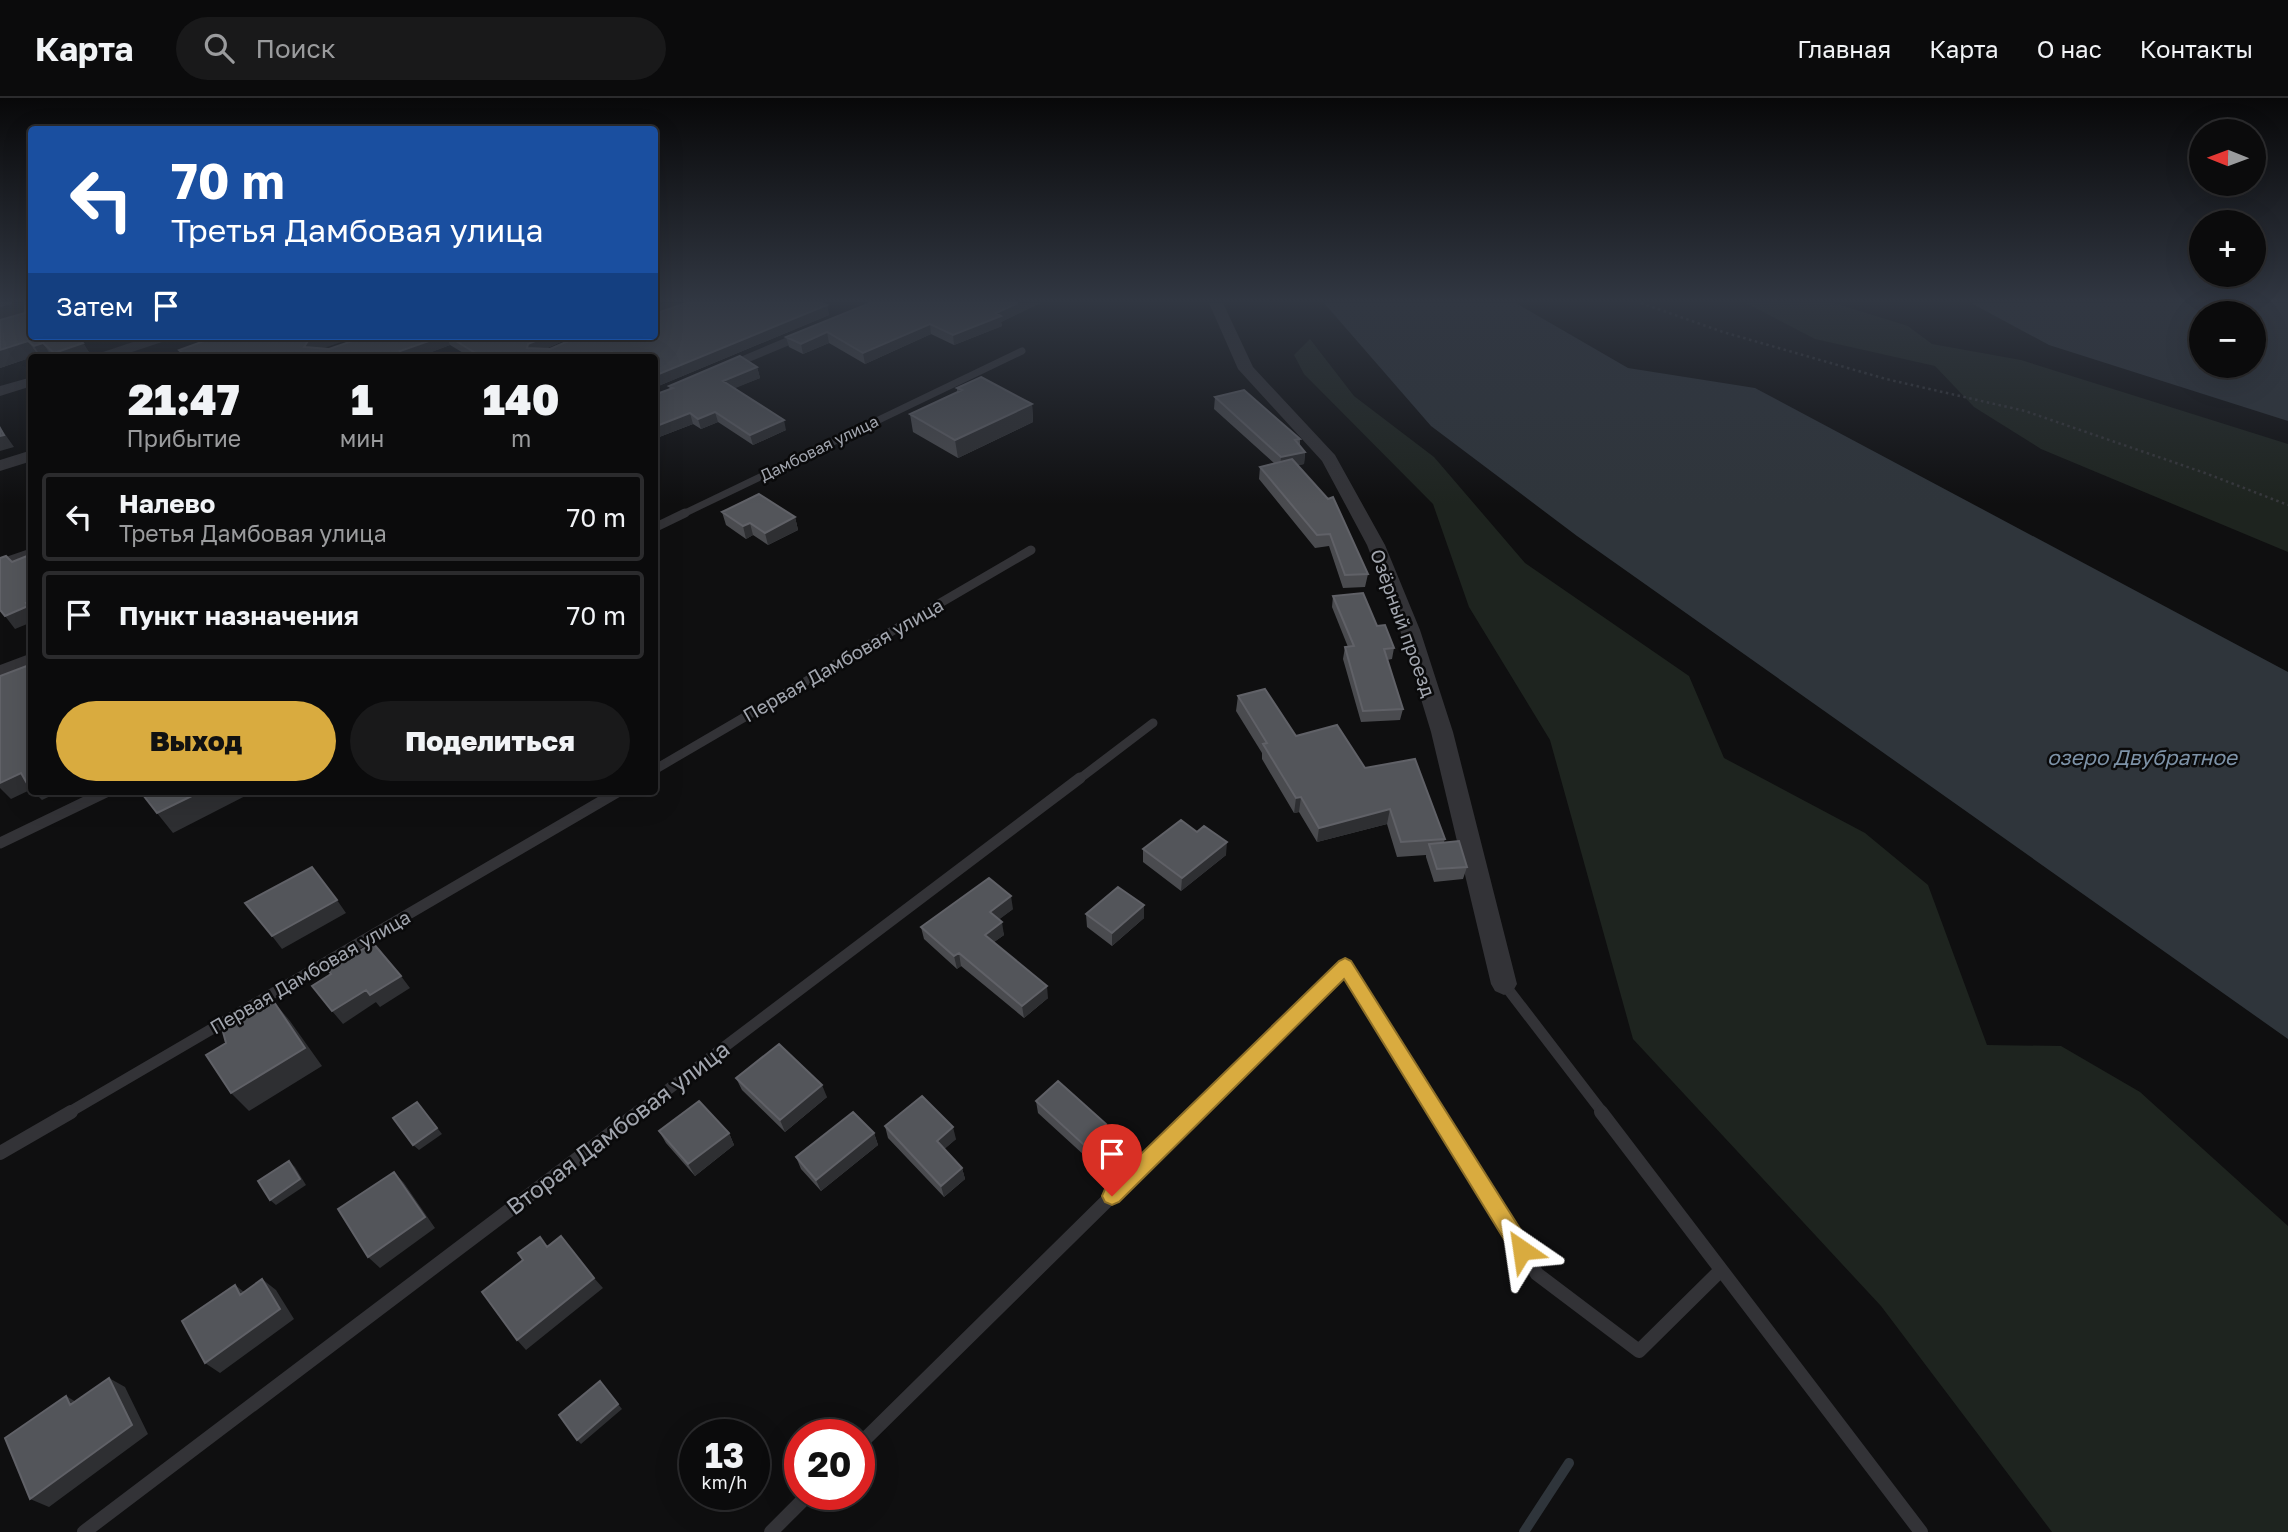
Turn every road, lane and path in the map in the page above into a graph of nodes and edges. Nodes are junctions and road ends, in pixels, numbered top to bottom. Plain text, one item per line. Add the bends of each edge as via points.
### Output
1 (718, 370) edge
2 (982, 370) edge
3 (1247, 370) edge
4 (1854, 370) edge
5 (704, 376) edge
6 (28, 381) edge
7 (0, 391) edge
8 (28, 456) edge
9 (0, 466) edge
10 (2288, 505) edge
11 (658, 526) edge
12 (1031, 550) dead end
13 (28, 555) edge
14 (0, 566) edge
15 (28, 661) edge
16 (0, 673) edge
17 (1153, 723) dead end
18 (658, 768) edge
19 (100, 795) edge
20 (612, 795) edge
21 (0, 843) edge
22 (1504, 984) joint
23 (0, 1153) edge
24 (1721, 1270) junction
25 (875, 1429) edge
26 (793, 1510) edge
27 (84, 1532) edge
28 (771, 1532) edge
29 (1921, 1532) edge

1 - 5 street
2 - 11 lane, Дамбовая улица
3 - 22 street, Озёрный проезд via 1329,460 1376,545 1410,630 1442,732
4 - 10 path via 2025,411
6 - 7 street
8 - 9 street
12 - 18 lane, Первая Дамбовая улица
13 - 14 street
15 - 16 street
17 - 27 lane, Вторая Дамбовая улица
19 - 21 lane
20 - 23 lane, Первая Дамбовая улица
22 - 24 lane
24 - 25 lane via 1639,1351 1537,1273 1345,966
24 - 29 lane
26 - 28 lane

